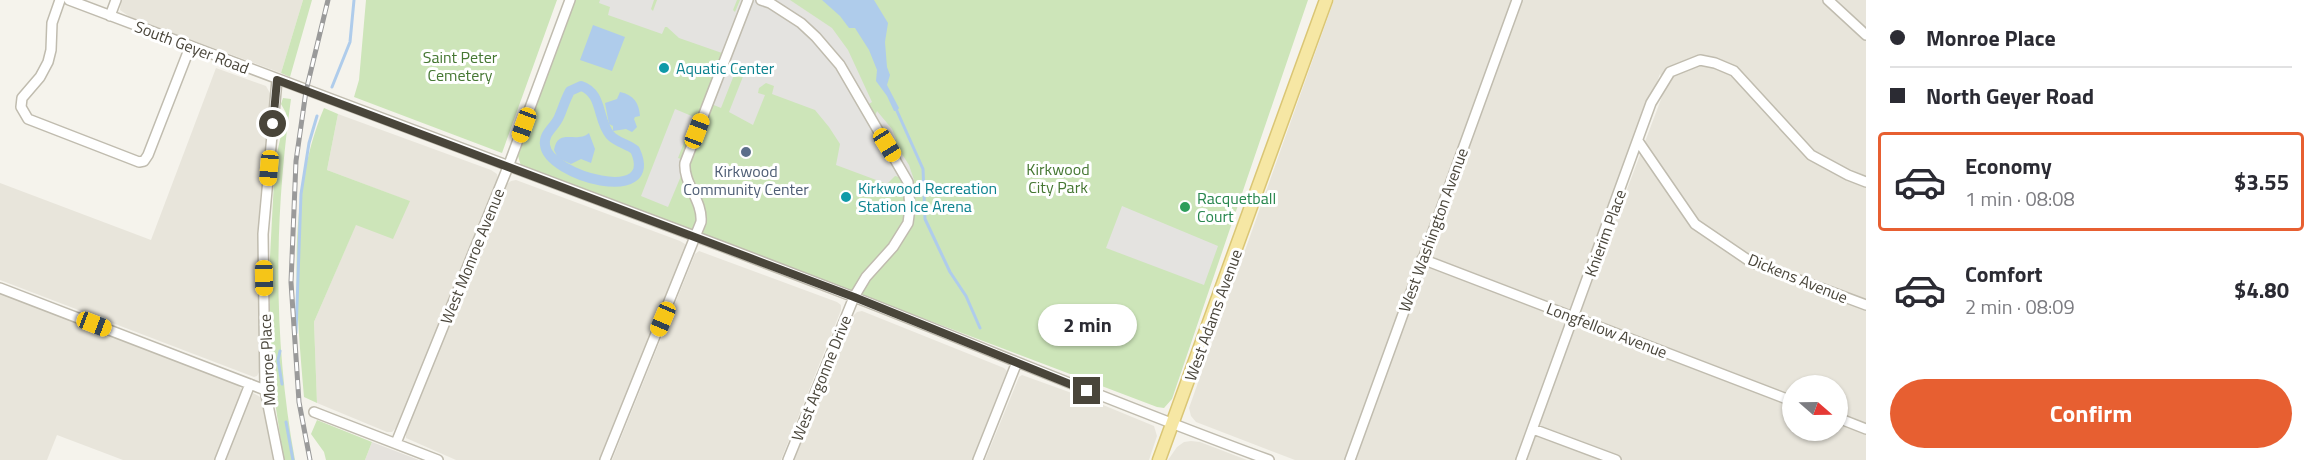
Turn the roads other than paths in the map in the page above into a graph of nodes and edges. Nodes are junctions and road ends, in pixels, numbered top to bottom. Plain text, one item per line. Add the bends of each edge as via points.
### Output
1 (60, 0) edge
2 (69, 0) edge
3 (116, 0) edge
4 (570, 0) edge
5 (748, 0) edge
6 (761, 0) edge
7 (1326, 0) edge
8 (1516, 0) edge
9 (1828, 0) edge
10 (110, 16) junction
11 (1866, 35) edge
12 (190, 47) junction
13 (277, 80) junction
14 (1638, 141) junction
15 (508, 167) junction
16 (1866, 182) edge
17 (696, 238) junction
18 (1422, 259) junction
19 (0, 288) edge
20 (854, 297) junction
21 (1866, 305) edge
22 (1574, 317) junction
23 (1017, 362) junction
24 (250, 384) junction
25 (265, 390) junction
26 (1782, 396) edge
27 (314, 412) dead end
28 (1848, 422) edge
29 (1174, 423) junction
30 (1533, 429) junction
31 (1866, 429) edge
32 (396, 443) junction
33 (220, 460) edge
34 (279, 460) edge
35 (438, 460) edge
36 (605, 460) edge
37 (788, 460) edge
38 (978, 460) edge
39 (1159, 460) edge
40 (1269, 460) edge
41 (1350, 460) edge
42 (1521, 460) edge
43 (1616, 460) edge

1 - 12 street via 52,22 48,62 22,98 22,111 28,119 138,162 148,155
2 - 10 street, South Geyer Road
3 - 10 street
4 - 15 street, West Monroe Avenue
5 - 17 street via 685,163 702,212
6 - 20 street, West Argonne Drive via 801,23 840,65 908,182 908,223
7 - 29 main road, West Adams Avenue
8 - 18 street, West Washington Avenue
9 - 11 street
10 - 12 street, South Geyer Road
12 - 13 street, South Geyer Road
13 - 15 street, South Geyer Road
13 - 25 street, Monroe Place via 264,234
14 - 16 street, Knierim Place via 1651,103 1670,72 1700,60 1734,70 1811,155
14 - 21 street, Dickens Avenue via 1695,224 1751,262
14 - 22 street, Knierim Place
15 - 17 street, South Geyer Road
15 - 32 street, West Monroe Avenue
17 - 20 street, South Geyer Road
17 - 36 street
18 - 22 street, Longfellow Avenue
18 - 41 street, West Washington Avenue
19 - 24 street
20 - 23 street, South Geyer Road
20 - 37 street, West Argonne Drive
22 - 26 street, Longfellow Avenue
22 - 30 street, Knierim Place
23 - 29 street, South Geyer Road
23 - 38 street
24 - 25 street
24 - 33 street
25 - 34 street, Monroe Place
27 - 32 street
28 - 31 street
29 - 39 main road, West Adams Avenue
29 - 40 street, South Geyer Road
30 - 42 street, Knierim Place
30 - 43 street
32 - 35 street

